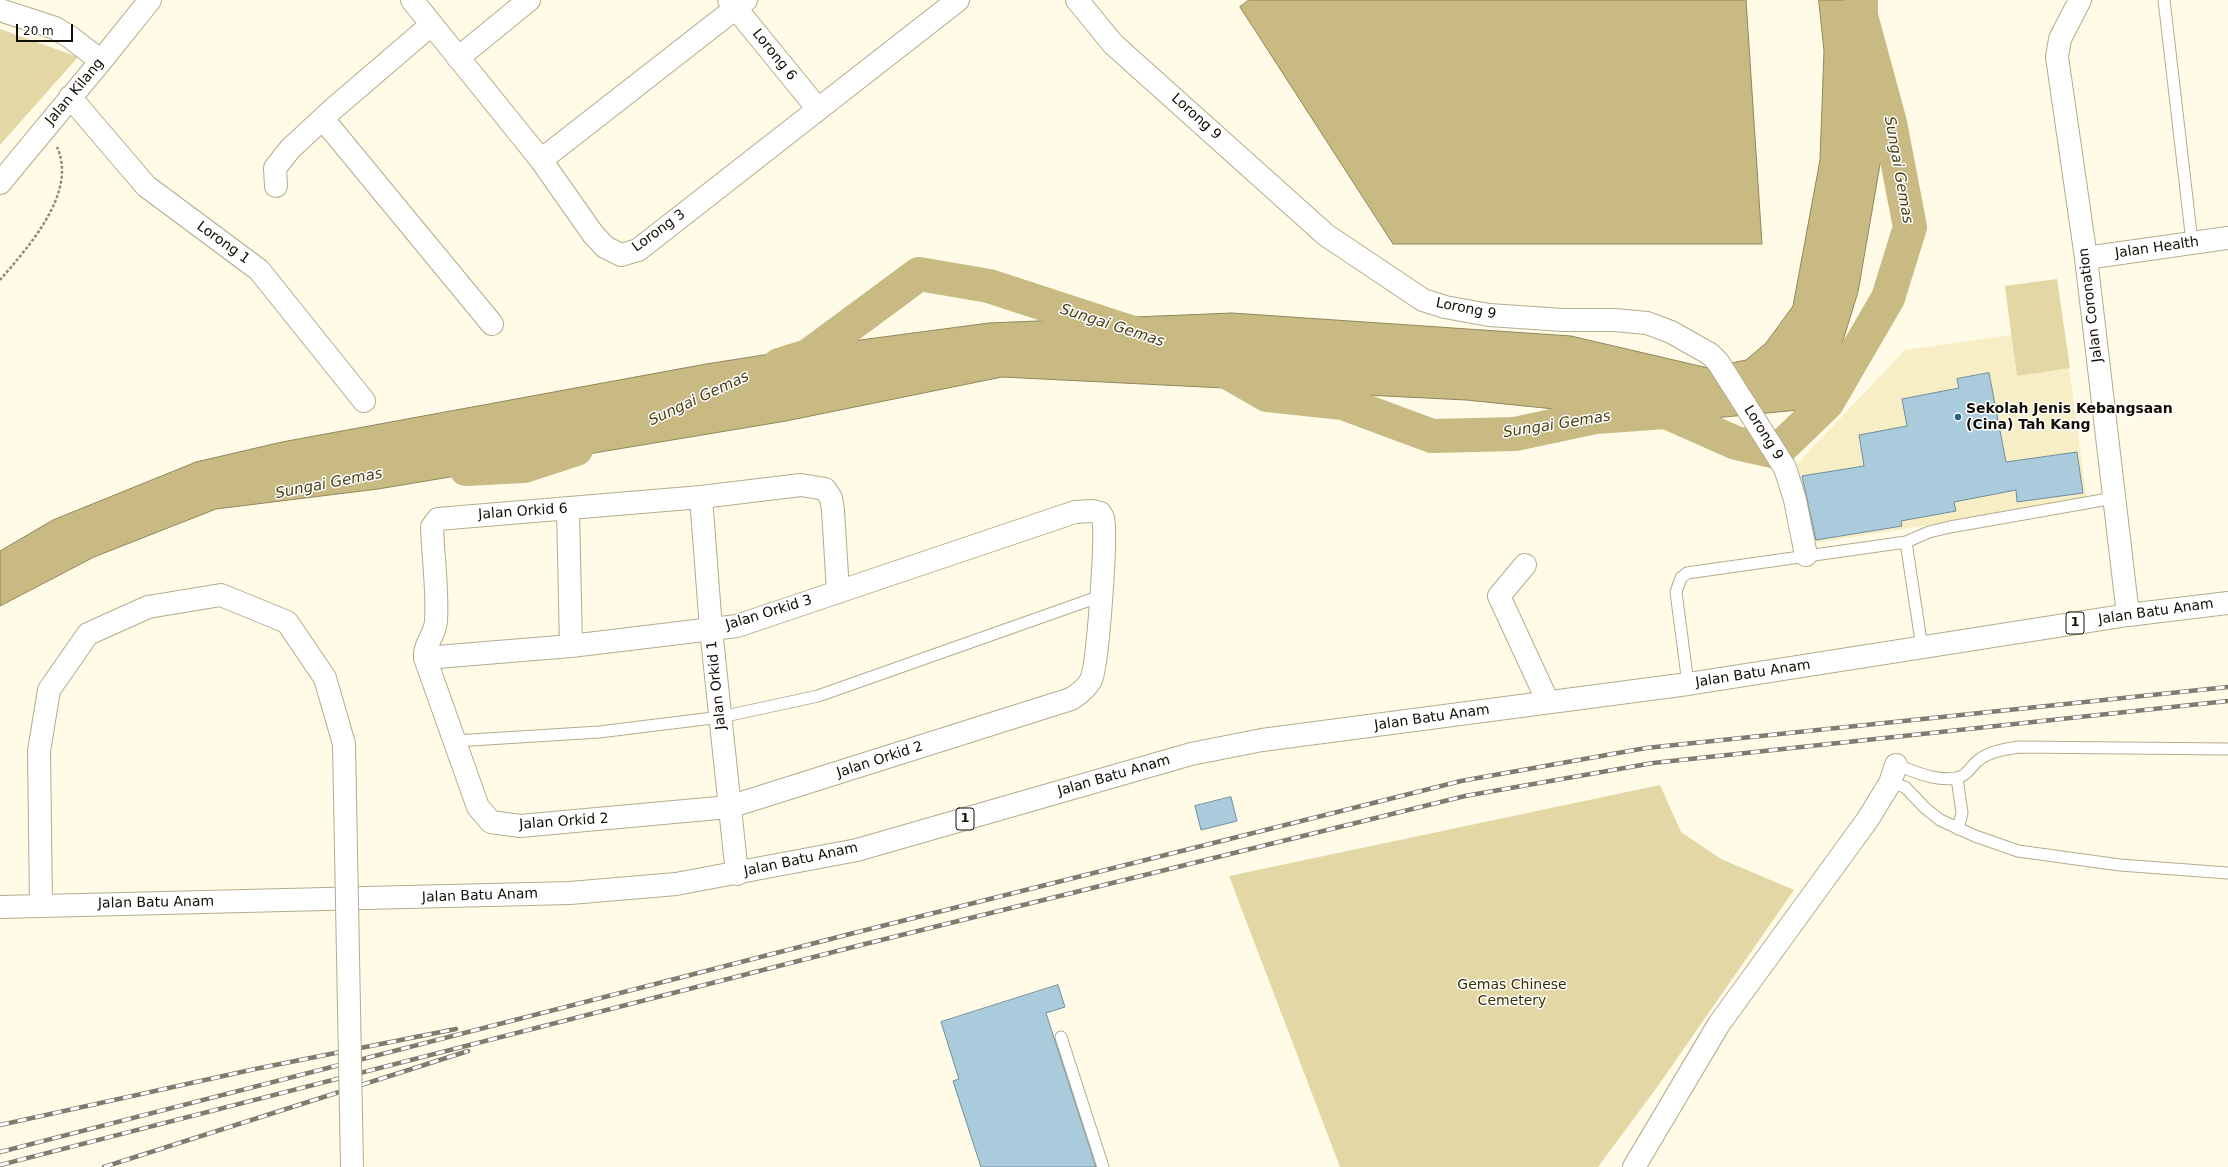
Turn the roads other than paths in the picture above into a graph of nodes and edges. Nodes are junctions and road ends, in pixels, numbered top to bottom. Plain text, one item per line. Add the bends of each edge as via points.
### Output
1 (412, 0) edge
2 (529, 0) edge
3 (958, 0) edge
4 (1077, 0) edge
5 (2080, 0) edge
6 (2164, 0) edge
7 (737, 3) edge
8 (139, 5) edge
9 (0, 10) edge
10 (431, 25) junction
11 (458, 58) junction
12 (102, 61) junction
13 (70, 96) junction
14 (818, 109) junction
15 (323, 119) junction
16 (540, 160) junction
17 (0, 183) edge
18 (276, 186) dead end
19 (2228, 238) edge
20 (2192, 242) junction
21 (2086, 258) junction
22 (492, 324) dead end
23 (364, 401) dead end
24 (701, 497) junction
25 (2114, 498) junction
26 (568, 509) junction
27 (1100, 514) joint
28 (1906, 542) junction
29 (1806, 555) junction
30 (1525, 565) dead end
31 (838, 592) junction
32 (1101, 596) junction
33 (2228, 603) edge
34 (2128, 615) junction
35 (711, 629) junction
36 (571, 646) junction
37 (1922, 648) junction
38 (425, 658) junction
39 (1688, 684) junction
40 (1548, 702) junction
41 (721, 717) junction
42 (455, 741) junction
43 (2228, 749) edge
44 (1893, 774) junction
45 (1957, 778) junction
46 (729, 808) junction
47 (1958, 829) junction
48 (2228, 873) edge
49 (737, 874) junction
50 (41, 905) junction
51 (0, 907) edge
52 (1061, 1037) dead end
53 (352, 1167) edge
54 (1103, 1167) edge
55 (1634, 1167) edge

1 - 10 main road, Lorong 3
2 - 11 main road
3 - 14 main road, Lorong 3
4 - 29 main road, Lorong 9 via 1113,44 1326,235 1423,300 1489,315 1647,323 1671,332 1710,354 1718,362 1785,468 1795,500
5 - 21 main road, Jalan Coronation via 2060,39 2057,57
6 - 20 lane
7 - 14 main road, Lorong 6
7 - 16 main road
8 - 12 main road, Jalan Kilang
9 - 12 main road via 55,28
10 - 11 main road, Lorong 3
10 - 15 main road
11 - 16 main road, Lorong 3
12 - 13 main road, Jalan Kilang
13 - 17 main road, Jalan Kilang
13 - 23 main road, Lorong 1 via 146,186 259,270
14 - 16 main road, Lorong 3 via 638,250 621,255 602,244
15 - 18 main road via 279,161 275,168
15 - 22 main road
19 - 20 main road, Jalan Health
20 - 21 main road, Jalan Health
21 - 25 main road, Jalan Coronation
24 - 26 main road, Jalan Orkid 6
24 - 31 main road, Jalan Orkid 6 via 801,485 825,489 831,498 833,510
24 - 35 main road, Jalan Orkid 1
25 - 28 lane via 1950,527 1929,532
25 - 34 main road, Jalan Coronation
26 - 36 main road
26 - 38 main road, Jalan Orkid 6 via 441,518 435,521 432,527 436,620 432,636 424,649
27 - 31 main road, Jalan Orkid 3 via 1092,511 1075,512
27 - 32 main road, Jalan Orkid 2 via 1104,523
28 - 29 lane
28 - 37 lane
29 - 39 lane via 1694,571 1681,578 1676,592
30 - 40 main road via 1499,596
31 - 35 main road, Jalan Orkid 3 via 737,626
32 - 41 lane via 818,696
32 - 46 main road, Jalan Orkid 2 via 1091,679 1082,692 1071,699
33 - 34 main road, Jalan Batu Anam / 1
34 - 37 main road, Jalan Batu Anam / 1
35 - 36 main road, Jalan Orkid 3
35 - 41 main road, Jalan Orkid 1
36 - 38 main road, Jalan Orkid 3
37 - 39 main road, Jalan Batu Anam / 1
38 - 42 main road
39 - 40 main road, Jalan Batu Anam / 1
40 - 49 main road, Jalan Batu Anam / 1 via 1262,740 1191,754 857,850
41 - 42 lane via 599,732
41 - 46 main road, Jalan Orkid 1
42 - 46 main road, Jalan Orkid 2 via 478,807 492,822 520,826
43 - 45 lane via 2019,747 2002,750 1980,759 1966,774
44 - 45 lane
44 - 47 lane via 1925,808 1940,820
44 - 55 main road via 1868,819 1719,1024
45 - 47 lane via 1962,812
46 - 49 main road, Jalan Orkid 1
47 - 48 lane via 2018,851 2120,865
49 - 50 main road, Jalan Batu Anam / 1 via 676,884 570,893
50 - 51 main road, Jalan Batu Anam / 1
50 - 53 main road, bridge via 39,751 49,690 88,634 148,607 221,595 287,622 326,678 344,744
52 - 54 lane

